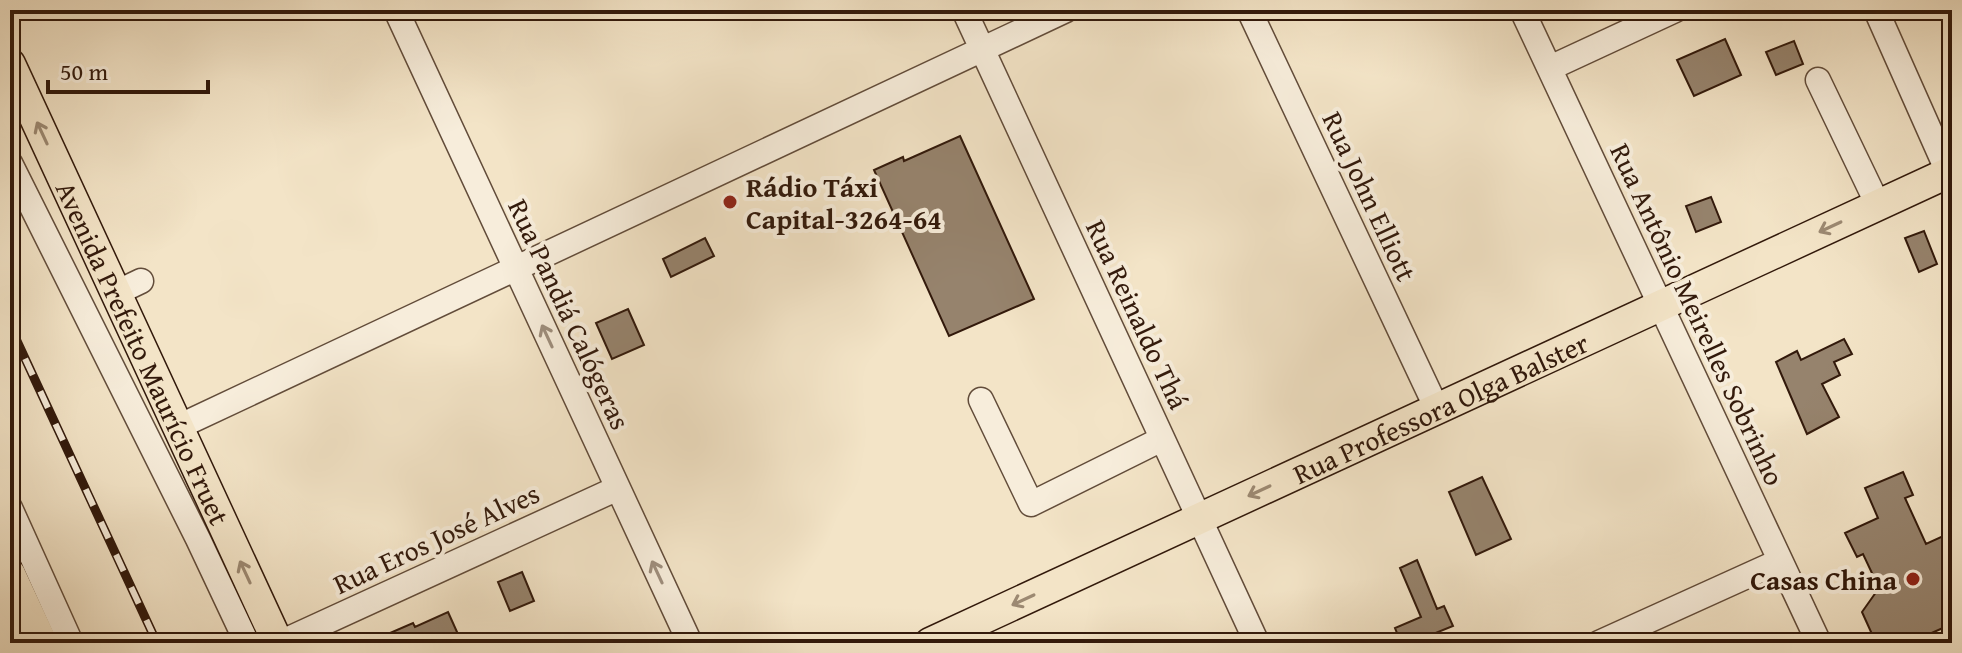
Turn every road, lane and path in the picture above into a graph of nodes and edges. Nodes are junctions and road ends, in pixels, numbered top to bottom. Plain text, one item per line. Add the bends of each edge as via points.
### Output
1 (396, 10) edge
2 (964, 10) edge
3 (1066, 10) edge
4 (1249, 10) edge
5 (1522, 10) edge
6 (1675, 10) edge
7 (1876, 10) edge
8 (982, 49) junction
9 (10, 64) edge
10 (1550, 68) junction
11 (1818, 80) dead end
12 (10, 163) edge
13 (1950, 172) edge
14 (1878, 205) junction
15 (516, 269) junction
16 (1660, 305) junction
17 (981, 400) dead end
18 (1437, 409) junction
19 (178, 427) junction
20 (1162, 439) junction
21 (618, 488) junction
22 (10, 508) edge
23 (1199, 519) junction
24 (1780, 561) junction
25 (10, 574) edge
26 (42, 643) edge
27 (71, 643) edge
28 (247, 643) edge
29 (279, 643) edge
30 (690, 643) edge
31 (930, 643) edge
32 (1257, 643) edge
33 (1599, 643) edge
34 (1819, 643) edge

1 - 15 street, Rua Pandiá Calógeras
2 - 8 street, Rua Reinaldo Thá
3 - 8 street
4 - 18 street, Rua John Elliott
5 - 10 street, Rua Antônio Meirelles Sobrinho
6 - 10 street
7 - 13 street
8 - 15 street
8 - 20 street, Rua Reinaldo Thá
19 -> 9 main road, Avenida Prefeito Maurício Fruet via 128,287
10 - 16 street, Rua Antônio Meirelles Sobrinho
11 - 14 street
12 - 28 street
13 - 14 main road, Rua Professora Olga Balster
14 -> 16 main road, Rua Professora Olga Balster
15 - 19 street
21 -> 15 street, Rua Pandiá Calógeras
16 - 18 main road, Rua Professora Olga Balster
16 - 24 street, Rua Antônio Meirelles Sobrinho
17 - 20 street via 1031,504
18 -> 23 main road, Rua Professora Olga Balster
29 -> 19 main road, Avenida Prefeito Maurício Fruet
20 - 23 street, Rua Reinaldo Thá
21 - 29 street, Rua Eros José Alves
30 -> 21 street, Rua Pandiá Calógeras
22 - 27 street
23 -> 31 main road, Rua Professora Olga Balster
23 - 32 street, Rua Reinaldo Thá
24 - 33 street
24 - 34 street, Rua Antônio Meirelles Sobrinho
25 - 26 main road

